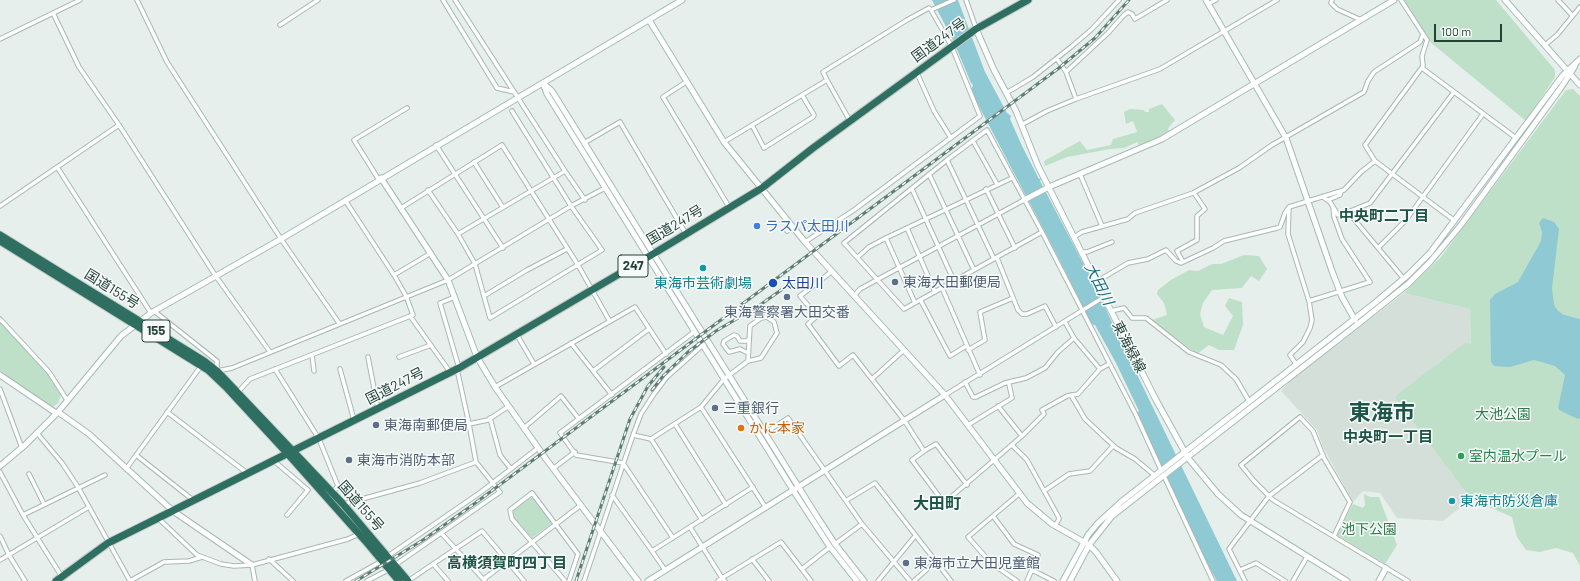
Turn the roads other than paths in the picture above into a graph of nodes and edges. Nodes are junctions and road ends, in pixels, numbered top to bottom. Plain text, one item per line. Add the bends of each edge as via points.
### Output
1 (80, 0) edge
2 (137, 0) edge
3 (318, 0) edge
4 (443, 0) edge
5 (455, 0) edge
6 (682, 0) edge
7 (954, 0) edge
8 (966, 0) edge
9 (1028, 0) edge
10 (1119, 0) edge
11 (1167, 0) edge
12 (1216, 0) edge
13 (1277, 0) edge
14 (1332, 0) edge
15 (1394, 0) edge
16 (1401, 0) edge
17 (1505, 0) edge
18 (1558, 0) edge
19 (1207, 2) edge
20 (1580, 7) edge
21 (931, 10) junction
22 (53, 13) junction
23 (1572, 15) junction
24 (649, 20) junction
25 (1361, 20) junction
26 (280, 25) dead end
27 (974, 31) junction
28 (1225, 31) junction
29 (1423, 34) junction
30 (0, 39) edge
31 (1545, 45) junction
32 (953, 47) junction
33 (1057, 59) junction
34 (1578, 61) edge
35 (1422, 68) junction
36 (1066, 72) junction
37 (917, 73) junction
38 (1569, 73) junction
39 (827, 80) junction
40 (686, 82) junction
41 (543, 83) junction
42 (1255, 84) junction
43 (1580, 85) edge
44 (514, 92) junction
45 (1008, 92) junction
46 (1454, 92) junction
47 (802, 95) junction
48 (518, 97) junction
49 (1076, 99) junction
50 (406, 108) dead end
51 (512, 111) dead end
52 (1483, 114) junction
53 (850, 121) junction
54 (120, 125) junction
55 (752, 125) junction
56 (1021, 125) junction
57 (951, 138) junction
58 (1286, 138) junction
59 (1516, 138) junction
60 (973, 141) junction
61 (724, 142) junction
62 (584, 143) junction
63 (436, 146) junction
64 (947, 160) junction
65 (1375, 161) junction
66 (474, 162) junction
67 (57, 168) junction
68 (565, 171) junction
69 (1393, 173) junction
70 (455, 174) junction
71 (929, 174) junction
72 (1080, 174) junction
73 (553, 177) junction
74 (1012, 178) junction
75 (380, 179) junction
76 (997, 184) junction
77 (605, 188) junction
78 (762, 188) junction
79 (1048, 188) junction
80 (912, 189) junction
81 (986, 189) junction
82 (428, 190) junction
83 (530, 190) junction
84 (1341, 192) junction
85 (1194, 193) junction
86 (1423, 196) junction
87 (1323, 197) junction
88 (966, 199) junction
89 (1026, 199) junction
90 (345, 200) junction
91 (585, 200) junction
92 (1328, 200) junction
93 (1308, 202) junction
94 (0, 206) edge
95 (502, 206) junction
96 (571, 206) junction
97 (1332, 206) junction
98 (1289, 207) junction
99 (401, 208) junction
100 (729, 208) junction
101 (947, 209) junction
102 (1348, 212) junction
103 (998, 213) junction
104 (484, 219) junction
105 (549, 219) junction
106 (926, 219) junction
107 (1455, 221) junction
108 (978, 225) junction
109 (1102, 226) junction
110 (793, 227) junction
111 (907, 228) junction
112 (788, 232) dead end
113 (1042, 232) junction
114 (458, 234) junction
115 (686, 234) junction
116 (0, 235) edge
117 (959, 236) junction
118 (1074, 237) junction
119 (886, 238) junction
120 (281, 239) junction
121 (0, 240) edge
122 (805, 242) junction
123 (1112, 242) dead end
124 (938, 247) junction
125 (503, 248) junction
126 (567, 248) junction
127 (1015, 248) junction
128 (1378, 248) junction
129 (1081, 252) junction
130 (430, 253) junction
131 (651, 255) junction
132 (858, 257) junction
133 (920, 257) junction
134 (995, 259) junction
135 (1184, 262) junction
136 (475, 264) junction
137 (578, 265) junction
138 (899, 268) junction
139 (974, 270) junction
140 (832, 272) junction
141 (216, 275) junction
142 (394, 275) junction
143 (1404, 279) junction
144 (448, 280) junction
145 (878, 281) junction
146 (954, 281) junction
147 (1096, 282) junction
148 (942, 288) junction
149 (591, 290) junction
150 (935, 292) junction
151 (1340, 292) junction
152 (406, 296) junction
153 (484, 296) junction
154 (854, 296) junction
155 (455, 297) junction
156 (1013, 298) junction
157 (1103, 298) junction
158 (921, 301) junction
159 (1309, 301) junction
160 (915, 303) junction
161 (1082, 311) junction
162 (1111, 311) junction
163 (153, 312) junction
164 (410, 316) junction
165 (1354, 318) junction
166 (0, 319) edge
167 (609, 320) junction
168 (1065, 322) junction
169 (138, 323) junction
170 (339, 323) junction
171 (1358, 324) junction
172 (1056, 327) junction
173 (649, 329) junction
174 (694, 332) junction
175 (517, 335) junction
176 (1074, 338) junction
177 (749, 339) junction
178 (740, 341) junction
179 (571, 343) junction
180 (431, 345) junction
181 (703, 345) junction
182 (967, 348) junction
183 (739, 349) junction
184 (904, 350) junction
185 (270, 352) junction
186 (748, 353) junction
187 (666, 354) junction
188 (312, 355) junction
189 (368, 357) dead end
190 (399, 357) dead end
191 (477, 357) junction
192 (748, 361) junction
193 (534, 364) junction
194 (1109, 364) junction
195 (1296, 364) junction
196 (201, 366) junction
197 (275, 369) junction
198 (340, 369) dead end
199 (1100, 369) junction
200 (455, 370) junction
201 (217, 371) junction
202 (314, 371) dead end
203 (593, 372) junction
204 (0, 375) edge
205 (729, 375) junction
206 (980, 375) junction
207 (872, 379) junction
208 (724, 380) junction
209 (965, 382) junction
210 (1009, 384) junction
211 (496, 387) junction
212 (0, 389) edge
213 (238, 392) junction
214 (945, 394) junction
215 (612, 395) junction
216 (1071, 395) junction
217 (67, 400) junction
218 (1248, 401) junction
219 (509, 406) junction
220 (998, 406) junction
221 (701, 407) junction
222 (378, 409) junction
223 (57, 412) junction
224 (167, 412) junction
225 (490, 418) junction
226 (579, 419) junction
227 (904, 420) junction
228 (354, 421) junction
229 (469, 424) junction
230 (675, 424) junction
231 (968, 425) junction
232 (524, 428) junction
233 (37, 433) junction
234 (765, 433) junction
235 (634, 435) junction
236 (1022, 436) junction
237 (319, 439) junction
238 (651, 439) junction
239 (1012, 444) junction
240 (1113, 446) junction
241 (22, 448) junction
242 (538, 448) junction
243 (924, 451) junction
244 (1185, 451) junction
245 (290, 452) junction
246 (575, 452) junction
247 (136, 455) junction
248 (1323, 455) junction
249 (1188, 458) junction
250 (994, 460) junction
251 (274, 461) junction
252 (476, 462) junction
253 (623, 463) junction
254 (0, 466) edge
255 (554, 468) junction
256 (126, 469) junction
257 (511, 469) junction
258 (1162, 469) junction
259 (825, 470) junction
260 (0, 472) edge
261 (29, 474) dead end
262 (248, 474) junction
263 (104, 475) dead end
264 (1154, 475) junction
265 (1165, 476) junction
266 (493, 482) junction
267 (967, 485) junction
268 (799, 486) junction
269 (78, 487) junction
270 (753, 487) junction
271 (793, 490) junction
272 (1044, 491) junction
273 (332, 493) junction
274 (1020, 493) junction
275 (612, 495) junction
276 (1269, 496) junction
277 (847, 500) junction
278 (194, 501) junction
279 (44, 504) junction
280 (344, 504) junction
281 (726, 504) junction
282 (581, 505) junction
283 (88, 507) junction
284 (766, 508) junction
285 (174, 511) junction
286 (23, 515) junction
287 (287, 515) dead end
288 (993, 516) junction
289 (158, 519) junction
290 (702, 520) junction
291 (1249, 521) junction
292 (556, 524) junction
293 (862, 524) junction
294 (1055, 526) junction
295 (690, 527) junction
296 (601, 531) junction
297 (360, 534) junction
298 (442, 534) junction
299 (0, 536) edge
300 (915, 536) junction
301 (1334, 536) junction
302 (37, 538) junction
303 (673, 538) junction
304 (108, 543) junction
305 (532, 543) junction
306 (835, 544) junction
307 (1086, 544) junction
308 (830, 547) junction
309 (703, 548) junction
310 (457, 550) junction
311 (652, 551) junction
312 (9, 556) junction
313 (202, 557) junction
314 (1307, 557) junction
315 (385, 559) junction
316 (752, 559) junction
317 (0, 560) edge
318 (269, 560) junction
319 (507, 560) junction
320 (894, 561) junction
321 (935, 562) junction
322 (434, 565) junction
323 (252, 566) junction
324 (392, 567) junction
325 (1386, 568) junction
326 (802, 569) junction
327 (665, 570) junction
328 (1032, 570) junction
329 (1240, 570) junction
330 (59, 579) edge
331 (724, 579) edge
332 (484, 580) edge
333 (26, 581) edge
334 (130, 581) edge
335 (255, 581) edge
336 (294, 581) edge
337 (346, 581) edge
338 (366, 581) edge
339 (399, 581) edge
340 (408, 581) edge
341 (448, 581) edge
342 (524, 581) edge
343 (564, 581) edge
344 (569, 581) edge
345 (584, 581) edge
346 (638, 581) edge
347 (648, 581) edge
348 (718, 581) edge
349 (769, 581) edge
350 (811, 581) edge
351 (857, 581) edge
352 (864, 581) edge
353 (878, 581) edge
354 (910, 581) edge
355 (914, 581) edge
356 (951, 581) edge
357 (1017, 581) edge
358 (1027, 581) edge
359 (1054, 581) edge
360 (1063, 581) edge
361 (1070, 581) edge
362 (1117, 581) edge
363 (1213, 581) edge
364 (1245, 581) edge
365 (1286, 581) edge
366 (1293, 581) edge
367 (1347, 581) edge
368 (1379, 581) edge
369 (1408, 581) edge

1 - 22 street
2 - 120 street via 167,62
3 - 26 street
4 - 44 street via 497,88
5 - 44 street
6 - 24 street
7 - 21 street
8 - 27 street
9 - 27 highway, 国道247号 / 247
10 - 33 street via 1092,29
11 - 36 street via 1135,19 1128,12
12 - 19 street
13 - 28 street
14 - 25 street via 1337,9
15 - 25 street
16 - 29 street
17 - 31 street
18 - 23 street
19 - 28 street
20 - 23 street
21 - 32 street
21 - 39 street via 929,8 917,14 823,72
22 - 30 street
22 - 54 street via 79,67
23 - 31 street via 1557,35
24 - 40 street
24 - 41 street
25 - 42 street
27 - 32 highway, 国道247号 / 247
27 - 45 street, 東海緑線
28 - 42 street
28 - 49 street via 1160,69
29 - 35 street via 1427,40 1422,56
29 - 58 street via 1420,42 1374,72 1364,92
31 - 38 street
32 - 37 highway, 国道247号 / 247
32 - 57 street via 980,116
33 - 36 street
33 - 45 street
34 - 38 street
35 - 46 street
35 - 65 street via 1364,145
36 - 49 street
37 - 53 highway, 国道247号 / 247
37 - 57 street via 934,111
38 - 43 street
38 - 59 street
38 - 171 street via 1441,250 1408,284
39 - 47 street
39 - 53 street
40 - 61 street
40 - 100 street via 663,97
41 - 48 street
41 - 62 street via 552,91
41 - 77 street via 547,94
42 - 58 street
42 - 72 street via 1162,139
44 - 48 street
45 - 56 street, 東海緑線
46 - 52 street
46 - 69 street
47 - 55 street
47 - 55 street via 813,117 764,148
48 - 63 street
48 - 68 street
49 - 56 street
50 - 75 street via 354,140
51 - 73 street
52 - 59 street
52 - 86 street
53 - 78 highway, 国道247号 / 247
54 - 67 street
54 - 141 street
55 - 61 street
56 - 79 street, 東海緑線
57 - 122 street via 854,210
58 - 85 street
58 - 93 street
59 - 107 street
60 - 64 street
60 - 74 street via 987,130
60 - 76 street
61 - 78 street
62 - 115 street via 620,122
62 - 131 street
63 - 70 street
63 - 75 street
64 - 71 street
64 - 88 street
65 - 69 street
65 - 84 street
66 - 70 street
66 - 83 street via 502,145
66 - 95 street
67 - 94 street
67 - 163 street
68 - 73 street
68 - 91 street
69 - 86 street
69 - 102 street via 1370,203
70 - 82 street
70 - 104 street
71 - 80 street
71 - 101 street
72 - 79 street
72 - 109 street
73 - 83 street
73 - 96 street
74 - 76 street
74 - 89 street
75 - 90 street
75 - 99 street
76 - 81 street
77 - 91 street
77 - 131 street
78 - 100 highway, 国道247号 / 247
78 - 110 street
79 - 89 street
79 - 118 street, 東海緑線
80 - 106 street
80 - 132 street via 844,243
81 - 88 street
81 - 103 street
82 - 99 street
82 - 114 street
83 - 95 street
83 - 105 street
84 - 87 street
84 - 92 street via 1340,195
85 - 109 street via 1135,213 1128,219
85 - 135 street via 1205,209 1197,216 1197,240 1177,251
86 - 107 street
86 - 128 street via 1406,220
87 - 92 street
87 - 93 street
88 - 101 street
88 - 108 street
89 - 103 street
89 - 113 street
90 - 120 street
90 - 142 street
91 - 96 street
92 - 97 street
93 - 98 street
93 - 151 street
95 - 104 street
96 - 105 street
96 - 137 street via 602,250
97 - 102 street via 1338,215
97 - 151 street via 1342,239 1370,282
98 - 135 street via 1280,227 1224,241
98 - 159 street via 1288,234
99 - 130 street
100 - 115 highway, 国道247号 / 247
101 - 106 street
101 - 117 street
102 - 128 street
103 - 108 street
103 - 127 street
104 - 114 street
104 - 125 street
105 - 125 street
105 - 126 street
106 - 111 street
106 - 124 street
107 - 143 street via 1430,253
108 - 117 street
108 - 134 street
109 - 118 street
110 - 112 street
110 - 122 street
111 - 119 street
111 - 133 street
113 - 127 street
113 - 161 street
114 - 136 street
115 - 131 highway, 国道247号 / 247
116 - 169 highway, 国道155号 / 155
117 - 124 street
117 - 139 street
118 - 129 street, 東海緑線
119 - 132 street via 869,247
119 - 138 street
120 - 141 street
120 - 170 street
121 - 169 highway, 国道155号 / 155
122 - 140 street
123 - 129 street
124 - 133 street
124 - 146 street
125 - 136 street
126 - 137 street
126 - 153 street
127 - 134 street
128 - 143 street
129 - 147 street, 東海緑線
130 - 142 street
130 - 144 street
131 - 149 highway, 国道247号 / 247
131 - 174 street
131 - 205 street
132 - 145 street
133 - 138 street
133 - 150 street
134 - 139 street
134 - 156 street
135 - 147 street via 1176,261 1166,250 1148,259 1128,263
136 - 144 street
136 - 153 street
137 - 149 street
137 - 153 street via 490,318
138 - 145 street
138 - 160 street
139 - 146 street
140 - 154 street
140 - 207 street via 800,296 817,316 808,324 839,366 853,355
141 - 163 street
141 - 185 street
142 - 152 street
143 - 165 street
144 - 152 street
144 - 155 street
145 - 154 street
145 - 160 street via 904,309
146 - 148 street
147 - 157 street, 東海緑線
148 - 150 street
148 - 182 street
149 - 167 street
149 - 175 highway, 国道247号 / 247
150 - 158 street
151 - 159 street
151 - 165 street
152 - 164 street via 413,315
152 - 170 street
154 - 184 street
155 - 191 street
155 - 200 street via 440,302
156 - 172 street via 1022,314 1045,306
156 - 182 street via 980,312 985,340
157 - 161 street
157 - 162 street, 東海緑線
158 - 160 street
158 - 182 street via 950,356
159 - 195 street via 1312,320 1310,328 1303,342 1290,355
161 - 168 street
161 - 194 street
162 - 218 street via 1124,308 1132,318 1146,318 1189,352 1221,365 1236,379
162 - 244 street, 東海緑線 via 1154,398
163 - 169 street
163 - 201 street via 217,361
164 - 180 street
164 - 188 street
165 - 171 street
165 - 195 street
166 - 217 street via 49,372
167 - 173 street via 635,306
167 - 179 street
168 - 172 street
168 - 176 street
169 - 196 highway, 国道155号 / 155
169 - 201 highway, 国道155号 / 155
169 - 217 street via 121,336
170 - 185 street
171 - 249 street
172 - 206 street
173 - 187 street
173 - 203 street
174 - 181 street
174 - 187 street
175 - 191 highway, 国道247号 / 247
175 - 193 street
176 - 199 street
176 - 210 street via 1045,368
177 - 178 street
177 - 186 street
177 - 192 street via 750,326 761,318 767,317 774,322 777,333 769,346 761,358
178 - 183 street
178 - 183 street via 734,335 724,341 729,352
179 - 193 street
179 - 203 street
180 - 190 street
180 - 200 street
181 - 208 street
181 - 235 street via 668,377 654,394 642,414
182 - 206 street
183 - 186 street
184 - 207 street
184 - 214 street
185 - 201 street via 232,368
186 - 192 street
187 - 215 street
188 - 197 street
188 - 202 street
189 - 222 street
191 - 200 highway, 国道247号 / 247
191 - 211 street
192 - 205 street
193 - 211 street
194 - 199 street
194 - 258 street
195 - 218 street
196 - 224 street
196 - 245 highway, 国道155号 / 155 via 227,388
197 - 213 street via 250,379
197 - 237 street
198 - 228 street
199 - 216 street via 1078,394
200 - 222 highway, 国道247号 / 247
200 - 229 street
201 - 213 highway, 国道155号 / 155
203 - 215 street
204 - 223 street
205 - 208 street
205 - 234 street
206 - 209 street
207 - 227 street
208 - 221 street
208 - 271 street
209 - 210 street via 973,396 1005,383
209 - 214 street
210 - 220 street via 1012,398
211 - 219 street
212 - 241 street
213 - 245 highway, 国道155号 / 155
214 - 227 street
214 - 231 street
215 - 226 street
216 - 236 street via 1042,410 1044,414
216 - 240 street via 1085,419
217 - 223 street
218 - 244 street
219 - 225 street
219 - 232 street
220 - 231 street
220 - 236 street
221 - 230 street
221 - 270 street
222 - 228 highway, 国道247号 / 247
223 - 233 street
223 - 256 street via 89,434
224 - 247 street
224 - 262 street
225 - 229 street
225 - 257 street via 500,455
226 - 232 street via 561,396
226 - 246 street via 560,433
227 - 243 street
227 - 259 street
228 - 237 highway, 国道247号 / 247
229 - 252 street
230 - 238 street
230 - 281 street
231 - 250 street
232 - 242 street
233 - 241 street
233 - 269 street
234 - 259 street via 788,418
234 - 268 street
235 - 238 street
235 - 253 street
236 - 239 street
237 - 245 highway, 国道247号 / 247
237 - 273 street via 338,486
238 - 290 street
239 - 250 street
239 - 272 street via 1027,460
240 - 264 street via 1135,459
240 - 272 street via 1090,471 1069,474
241 - 254 street
242 - 255 street
242 - 257 street
243 - 267 street via 936,444
243 - 267 street via 912,460 944,503
244 - 249 street, 東海緑線
244 - 258 street
245 - 251 highway
245 - 273 highway, 国道155号 / 155
245 - 297 highway, 国道155号 / 155
246 - 253 street via 576,455
246 - 255 street
247 - 256 street
247 - 278 street
248 - 276 street
248 - 276 street via 1313,431 1300,417 1241,465
248 - 301 street via 1350,502
249 - 265 street
249 - 291 street, 東海緑線 via 1218,494
250 - 267 street
250 - 274 street
251 - 262 highway
251 - 287 street via 308,490
252 - 266 street
252 - 280 street via 420,483
253 - 275 street
253 - 303 street
255 - 282 street
256 - 285 street
257 - 266 street
258 - 264 street
259 - 268 street
259 - 277 street
260 - 286 street
261 - 279 street
262 - 278 highway
263 - 269 street
264 - 307 street via 1098,523
265 - 307 street via 1112,516
265 - 363 street
266 - 298 street via 500,492
266 - 315 street
268 - 271 street
268 - 306 street
269 - 279 street
269 - 283 street
270 - 281 street
270 - 284 street
271 - 284 street
271 - 308 street
272 - 294 street via 1059,518
273 - 280 highway, 国道155号 / 155
274 - 288 street
274 - 294 street via 1027,503
275 - 296 street
275 - 311 street
276 - 291 street
276 - 301 street
277 - 293 street
277 - 300 street via 875,483
278 - 285 highway
279 - 286 street
280 - 315 highway, 国道155号 / 155
281 - 290 street
282 - 292 street
282 - 296 street
283 - 302 street
283 - 304 street
284 - 309 street
285 - 289 highway
285 - 323 street
286 - 302 street
288 - 328 street via 1014,544 1038,555
288 - 357 street via 968,537 991,563
289 - 304 highway
289 - 313 street via 196,555
290 - 295 street
291 - 314 street, 東海緑線
291 - 329 street via 1229,548
292 - 305 street
292 - 305 street via 532,493 510,510 512,519
292 - 344 street via 578,554
293 - 306 street
293 - 320 street
294 - 307 street
295 - 303 street
295 - 309 street
296 - 345 street
296 - 346 street
297 - 315 highway, 国道155号 / 155
297 - 318 street
298 - 310 street
298 - 324 street
299 - 312 street
300 - 320 street
300 - 321 street
301 - 325 street
302 - 312 street
302 - 330 street
303 - 311 street
304 - 330 highway
304 - 334 street
305 - 319 street
305 - 343 street
306 - 352 street
307 - 360 street
307 - 361 street
307 - 362 street via 1096,552
308 - 326 street
308 - 351 street
309 - 327 street
309 - 331 street
310 - 319 street via 482,532
310 - 322 street
310 - 332 street
311 - 327 street
312 - 317 street
312 - 333 street
313 - 323 street via 234,566
313 - 334 street via 189,561 164,562
314 - 366 street
314 - 367 street, 東海緑線
315 - 324 highway, 国道155号 / 155
315 - 337 street
316 - 326 street via 781,542
316 - 331 street
316 - 349 street
318 - 323 street
318 - 336 street
319 - 332 street
319 - 342 street
320 - 353 street
320 - 354 street
321 - 355 street
321 - 356 street
322 - 340 street
322 - 341 street
323 - 335 street
324 - 338 street
324 - 339 highway, 国道155号 / 155
324 - 340 highway, 国道155号 / 155
325 - 368 street
325 - 369 street
326 - 350 street
327 - 347 street
328 - 358 street
328 - 359 street
329 - 364 street
329 - 365 street via 1256,563
331 - 348 street

